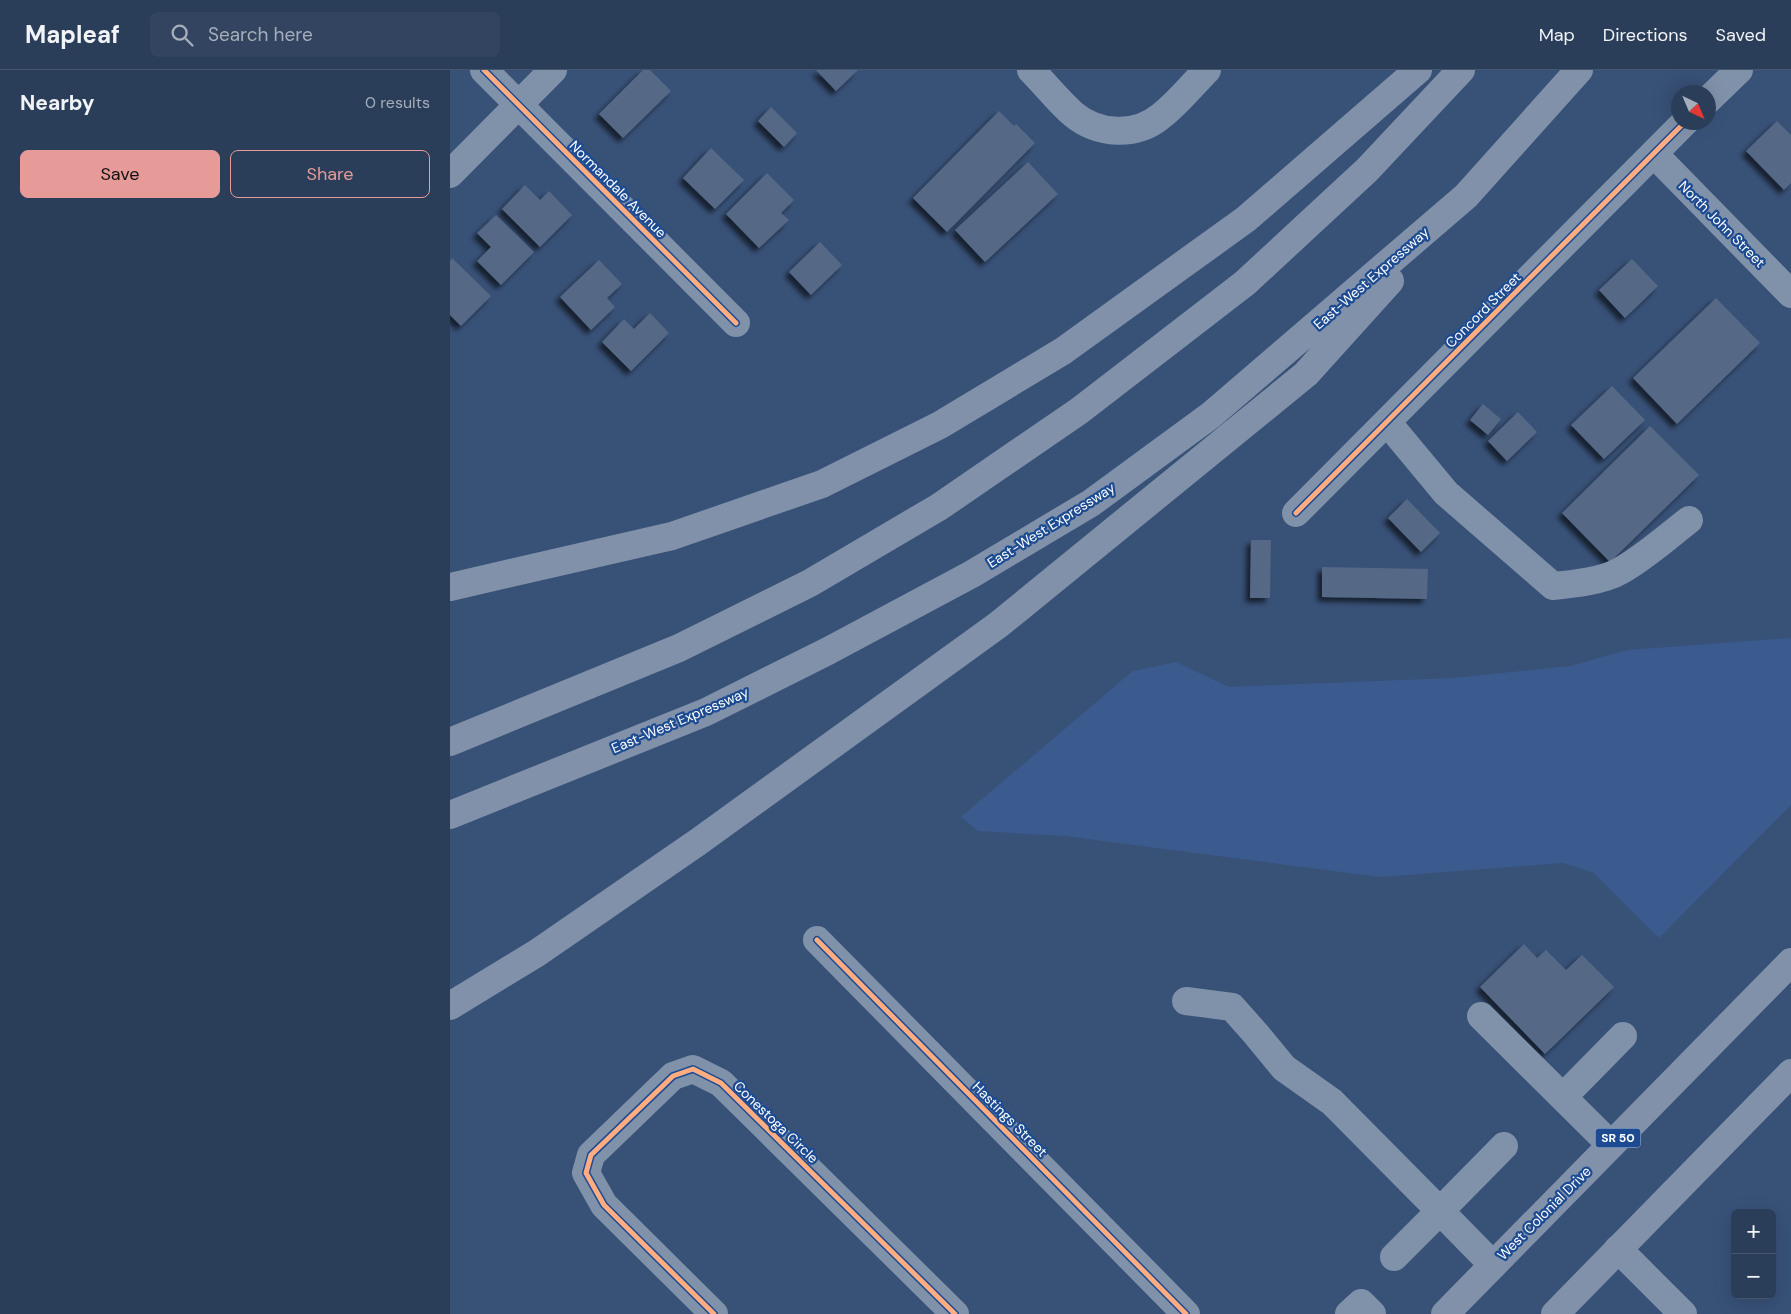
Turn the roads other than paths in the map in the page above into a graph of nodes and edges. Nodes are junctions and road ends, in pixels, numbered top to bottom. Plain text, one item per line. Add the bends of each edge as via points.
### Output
1 (484, 70) edge
2 (553, 70) edge
3 (1031, 70) edge
4 (1207, 70) edge
5 (1418, 70) edge
6 (1461, 70) edge
7 (1579, 70) edge
8 (1738, 70) edge
9 (1716, 92) edge
10 (518, 105) junction
11 (1677, 130) edge
12 (1654, 154) junction
13 (450, 174) edge
14 (1466, 196) junction
15 (1791, 294) edge
16 (736, 323) dead end
17 (1387, 422) junction
18 (1296, 513) dead end
19 (1689, 520) dead end
20 (450, 587) edge
21 (450, 742) edge
22 (450, 815) edge
23 (817, 940) dead end
24 (1791, 962) edge
25 (1186, 1001) dead end
26 (450, 1006) edge
27 (1481, 1016) dead end
28 (1623, 1036) dead end
29 (1791, 1073) edge
30 (1563, 1097) junction
31 (1611, 1145) junction
32 (1504, 1146) dead end
33 (1440, 1211) junction
34 (1618, 1249) junction
35 (1394, 1257) dead end
36 (1494, 1265) junction
37 (714, 1314) edge
38 (955, 1314) edge
39 (1186, 1314) edge
40 (1349, 1314) edge
41 (1372, 1314) edge
42 (1445, 1314) edge
43 (1555, 1314) edge
44 (1684, 1314) edge

1 - 10 street, Normandale Avenue
2 - 10 street
3 - 4 street via 1074,115 1093,126 1116,132 1138,129 1160,117
5 - 20 highway via 1246,219 1063,351 940,425 822,484 672,536
6 - 21 highway via 1366,170 1245,283 1079,411 939,507 810,583 679,648
7 - 14 highway, East-West Expressway
8 - 9 street
10 - 13 street
10 - 16 street, Normandale Avenue
11 - 12 street, Concord Street
12 - 15 street, North John Street
12 - 17 street, Concord Street
14 - 22 highway, East-West Expressway via 1211,415 1091,503 972,574 706,712
14 - 26 highway via 1306,374 998,625 698,842 537,953
17 - 18 street, Concord Street
17 - 19 street via 1446,493 1552,586 1578,584 1619,572
23 - 39 street, Hastings Street
24 - 31 highway, West Colonial Drive / SR 50
25 - 33 street via 1232,1007 1284,1068 1332,1102
27 - 30 street
28 - 30 street
29 - 34 highway
30 - 31 street
31 - 36 highway, West Colonial Drive / SR 50
32 - 33 street
33 - 35 street
33 - 36 street
34 - 43 highway
34 - 44 street
36 - 42 highway, West Colonial Drive / SR 50
37 - 38 street, Conestoga Circle via 604,1205 586,1173 591,1155 598,1148 673,1076 693,1069 721,1083
40 - 41 street via 1361,1303

